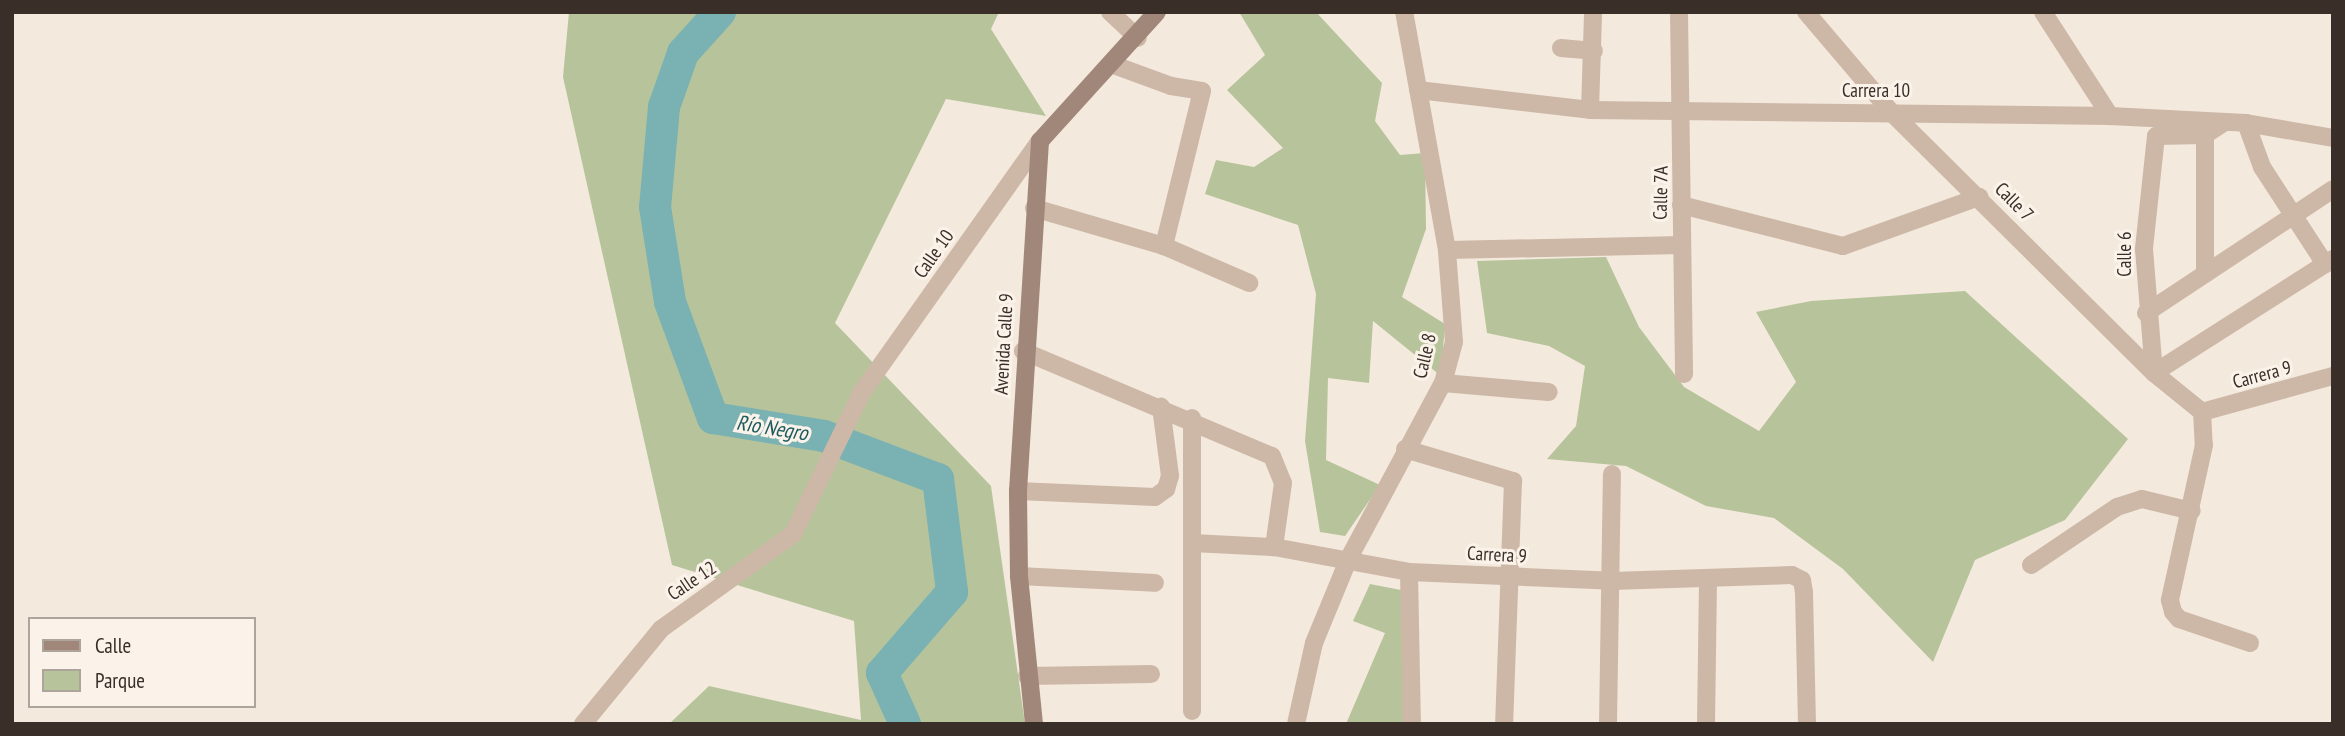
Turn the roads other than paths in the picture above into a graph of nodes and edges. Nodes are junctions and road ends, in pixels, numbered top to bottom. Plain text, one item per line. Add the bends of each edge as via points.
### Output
1 (1110, 12) edge
2 (1157, 12) edge
3 (1404, 12) edge
4 (1593, 12) edge
5 (1679, 12) edge
6 (1806, 12) edge
7 (2043, 12) edge
8 (1138, 38) junction
9 (1561, 48) dead end
10 (1594, 51) junction
11 (1111, 64) junction
12 (1418, 90) junction
13 (1590, 110) junction
14 (1891, 112) junction
15 (1683, 113) junction
16 (2110, 116) junction
17 (2225, 122) junction
18 (2246, 123) junction
19 (2205, 135) junction
20 (2333, 138) edge
21 (1040, 141) junction
22 (2333, 189) edge
23 (1979, 197) junction
24 (1681, 205) junction
25 (1034, 208) junction
26 (2290, 216) junction
27 (1164, 246) junction
28 (1682, 246) junction
29 (1447, 250) junction
30 (2329, 261) edge
31 (2206, 274) junction
32 (1249, 283) dead end
33 (2146, 313) junction
34 (1023, 351) junction
35 (2154, 373) junction
36 (1684, 374) dead end
37 (2333, 376) edge
38 (1443, 383) junction
39 (1549, 392) dead end
40 (1161, 407) junction
41 (2202, 411) junction
42 (1192, 418) junction
43 (1405, 449) junction
44 (1612, 474) dead end
45 (819, 475) joint
46 (1018, 491) junction
47 (2192, 511) junction
48 (1192, 543) junction
49 (1274, 547) junction
50 (1349, 558) junction
51 (2031, 565) dead end
52 (1409, 572) junction
53 (1019, 576) junction
54 (1507, 577) junction
55 (1708, 578) junction
56 (1612, 580) junction
57 (1155, 583) dead end
58 (2250, 643) dead end
59 (1151, 674) dead end
60 (1027, 676) junction
61 (1192, 711) dead end
62 (583, 724) edge
63 (1034, 724) edge
64 (1296, 724) edge
65 (1412, 724) edge
66 (1504, 724) edge
67 (1608, 724) edge
68 (1706, 724) edge
69 (1807, 724) edge

1 - 8 street
2 - 8 street
3 - 12 street, Calle 8
4 - 10 street
5 - 15 street, Calle 7A
6 - 14 street, Calle 7
7 - 16 street
8 - 11 street
9 - 10 street
10 - 13 street
11 - 21 street
11 - 27 street via 1160,83 1202,91
12 - 13 street, Carrera 10
12 - 29 street, Calle 8
13 - 15 street, Carrera 10
14 - 15 street, Carrera 10
14 - 16 street, Carrera 10
14 - 23 street, Calle 7
15 - 24 street, Calle 7A
16 - 17 street, Carrera 10
17 - 18 street, Carrera 10
17 - 19 street
18 - 20 street, Carrera 10
18 - 26 street via 2262,167
19 - 31 street
19 - 33 street, Calle 6 via 2156,136 2147,192
21 - 25 street, Avenida Calle 9
21 - 45 street, Calle 10 via 862,392
22 - 26 street
23 - 24 street via 1843,246
23 - 35 street, Calle 7
24 - 28 street, Calle 7A
25 - 27 street
25 - 34 street, Avenida Calle 9
26 - 30 street
26 - 31 street
27 - 32 street
28 - 29 street
28 - 36 street, Calle 7A
29 - 38 street, Calle 8 via 1454,342
30 - 35 street
31 - 33 street
33 - 35 street, Calle 6
34 - 40 street
34 - 46 street, Avenida Calle 9
35 - 41 street, Calle 7
37 - 41 street, Carrera 9
38 - 39 street
38 - 43 street, Calle 8
40 - 42 street
40 - 46 street via 1170,476 1166,489 1156,497
41 - 47 street via 2204,445
42 - 48 street
42 - 49 street via 1272,456 1281,470
43 - 50 street, Calle 8
43 - 54 street via 1513,481
44 - 56 street
45 - 62 street, Calle 12 via 793,534 661,629
46 - 53 street, Avenida Calle 9
47 - 51 street via 2142,499 2117,507
47 - 58 street via 2170,600 2173,612 2179,619
48 - 49 street, Carrera 9
48 - 61 street
49 - 50 street, Carrera 9
50 - 52 street, Carrera 9
50 - 64 street, Calle 8 via 1314,643
52 - 54 street, Carrera 9
52 - 65 street
53 - 57 street
53 - 60 street, Avenida Calle 9
54 - 56 street, Carrera 9
54 - 66 street
55 - 56 street, Carrera 9
55 - 68 street
55 - 69 street, Carrera 9 via 1792,575 1802,580
56 - 67 street
59 - 60 street
60 - 63 street, Avenida Calle 9

